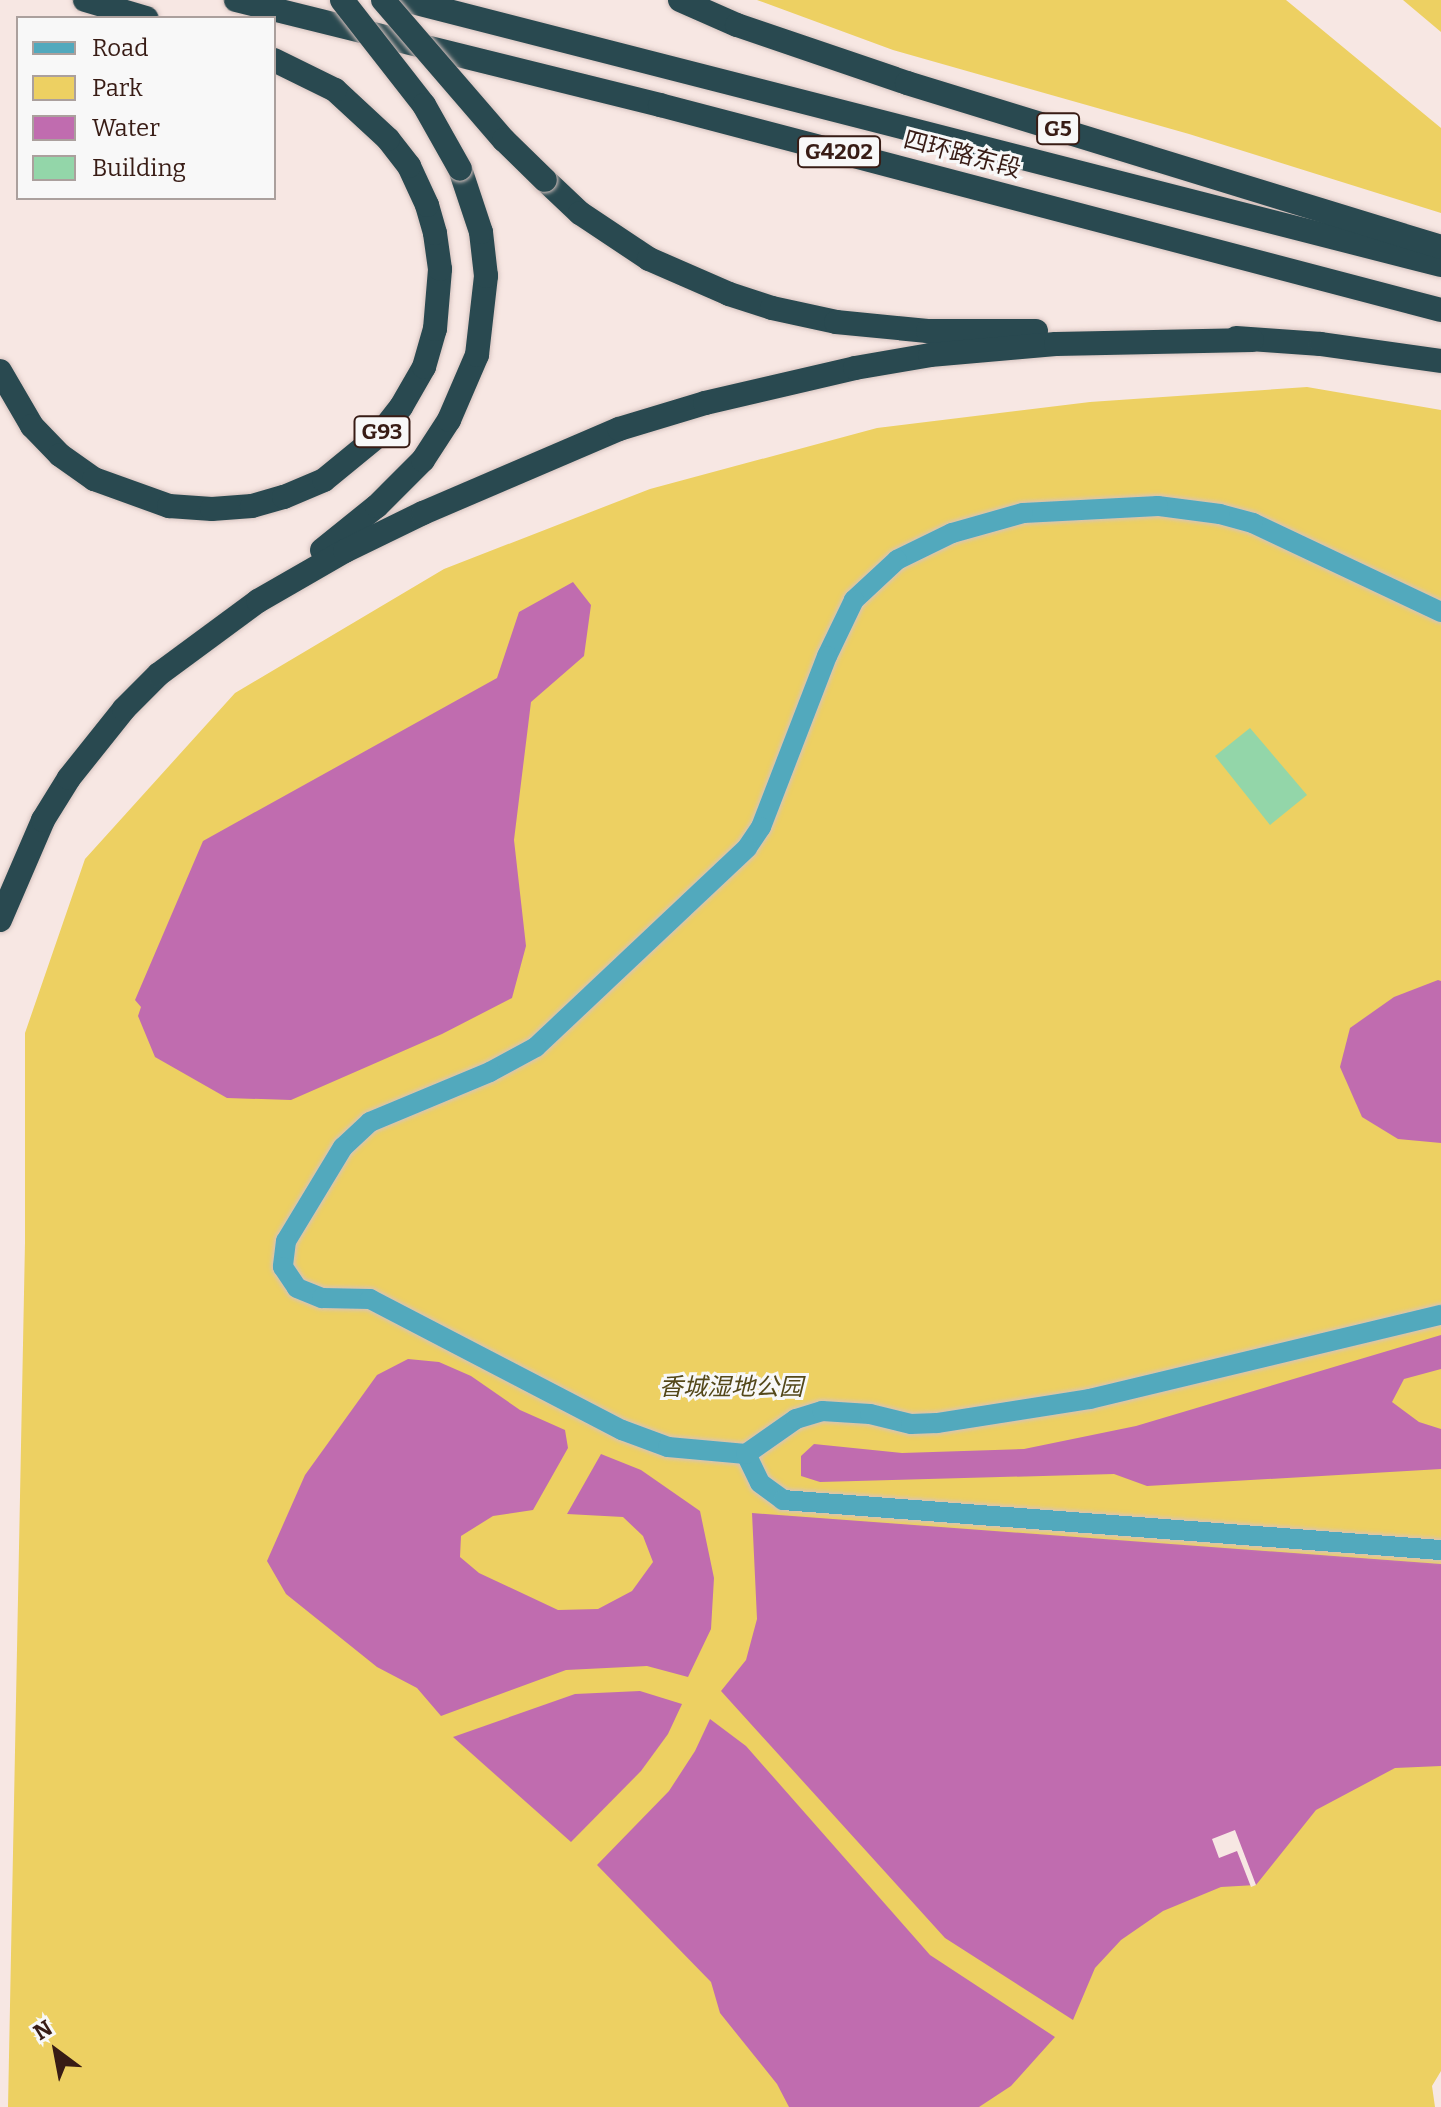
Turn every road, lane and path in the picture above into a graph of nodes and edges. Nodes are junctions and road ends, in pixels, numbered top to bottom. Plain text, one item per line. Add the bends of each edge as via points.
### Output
1 (85, 0) edge
2 (236, 0) edge
3 (342, 0) edge
4 (383, 0) edge
5 (405, 0) edge
6 (680, 0) edge
7 (139, 16) edge
8 (276, 61) edge
9 (1441, 247) edge
10 (1441, 265) edge
11 (1441, 310) edge
12 (1252, 340) junction
13 (1441, 361) edge
14 (0, 371) edge
15 (258, 601) junction
16 (1441, 612) edge
17 (0, 920) edge
18 (1441, 1315) edge
19 (746, 1454) junction
20 (1441, 1550) edge

1 - 7 highway
2 - 11 highway, 四环路东段 / G4202
3 - 15 highway, bridge via 424,105 460,169 481,232 486,276 477,355 465,388 423,460 377,506
4 - 12 highway, bridge via 504,140 580,213 649,259 729,294 836,322 928,331 1164,331
5 - 10 highway, 四环路东段 / G4202
6 - 9 highway, G5 via 907,83
8 - 14 highway, G93 via 335,90 364,115 409,166 427,205 440,269 437,319 424,367 379,435 324,480 284,497 252,506 169,506 94,479 60,455 32,426
12 - 13 highway
12 - 15 highway via 1056,344 930,355 705,403 619,429 494,480 345,551
15 - 17 highway via 159,674 90,749 43,820
16 - 19 street via 1253,523 1158,506 1023,513 952,533 897,560 854,600 761,827 747,848 536,1047 370,1122 343,1147 286,1241 283,1267 297,1288 322,1298 370,1299 622,1430 668,1447
18 - 19 street via 1090,1399 952,1421 911,1424 822,1411 796,1419
19 - 20 street via 760,1483 783,1500

